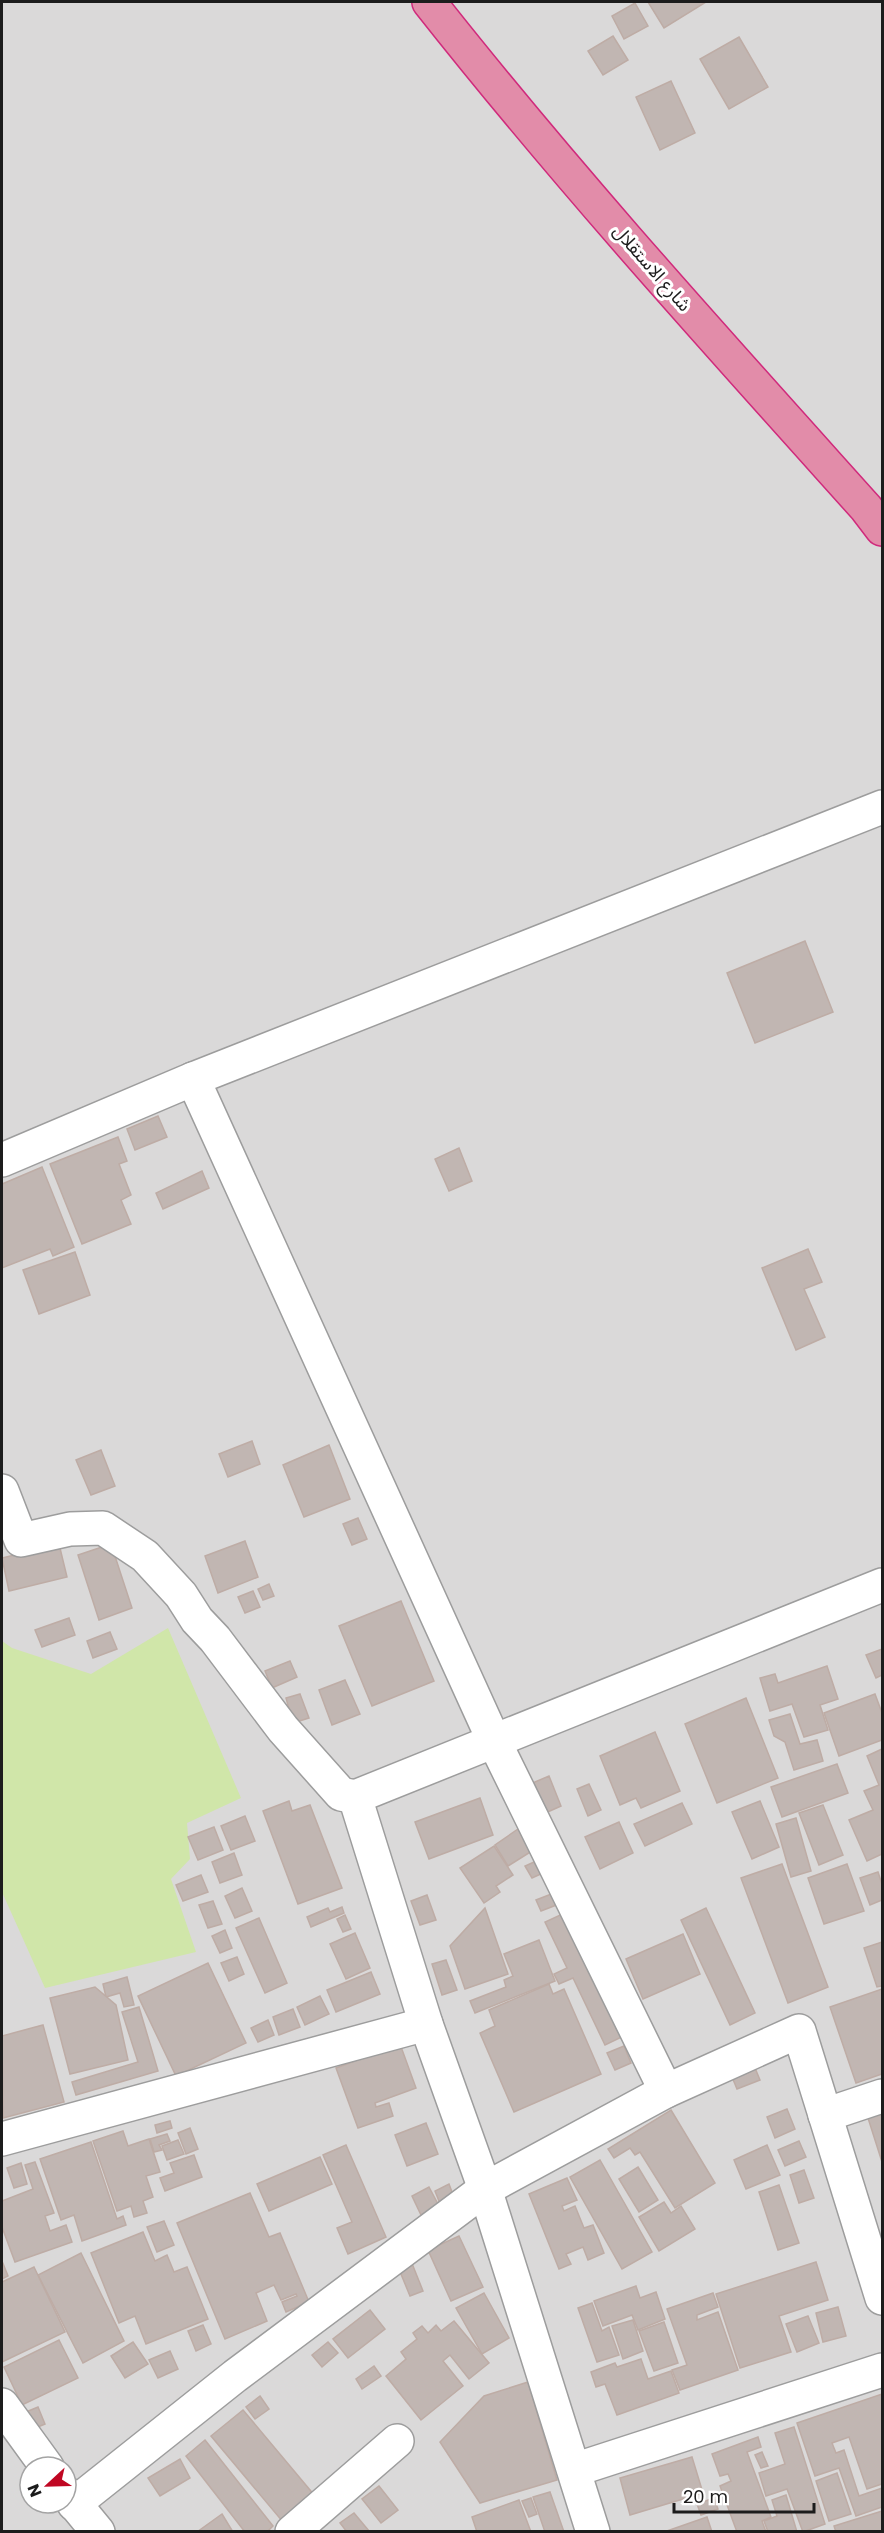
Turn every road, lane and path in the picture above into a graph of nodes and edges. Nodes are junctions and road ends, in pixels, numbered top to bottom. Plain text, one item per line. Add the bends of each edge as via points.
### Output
1 (429, 2) edge
2 (882, 529) edge
3 (882, 807) edge
4 (193, 1079) junction
5 (2, 1160) edge
6 (2, 1491) edge
7 (882, 1585) edge
8 (494, 1741) junction
9 (355, 1797) junction
10 (426, 2024) junction
11 (666, 2091) junction
12 (882, 2096) edge
13 (825, 2115) junction
14 (2, 2139) edge
15 (485, 2189) junction
16 (882, 2298) edge
17 (882, 2370) edge
18 (2, 2405) edge
19 (397, 2440) dead end
20 (38, 2455) edge
21 (574, 2470) junction
22 (78, 2492) edge
23 (78, 2508) edge
24 (98, 2532) edge
25 (292, 2532) edge
26 (593, 2532) edge

1 - 2 highway, شارع الاستقلال via 486,75 646,262
3 - 4 street
4 - 5 street
4 - 8 street
6 - 9 street via 21,1540 70,1529 103,1528 146,1556 181,1595 283,1729 341,1794
7 - 8 street
8 - 9 street
8 - 11 street
9 - 10 street
10 - 14 street
10 - 15 street
11 - 13 street via 799,2031
11 - 15 street
12 - 13 street
13 - 16 street
15 - 21 street
15 - 22 street
17 - 21 street
18 - 20 street
19 - 25 street
21 - 26 street
23 - 24 street

